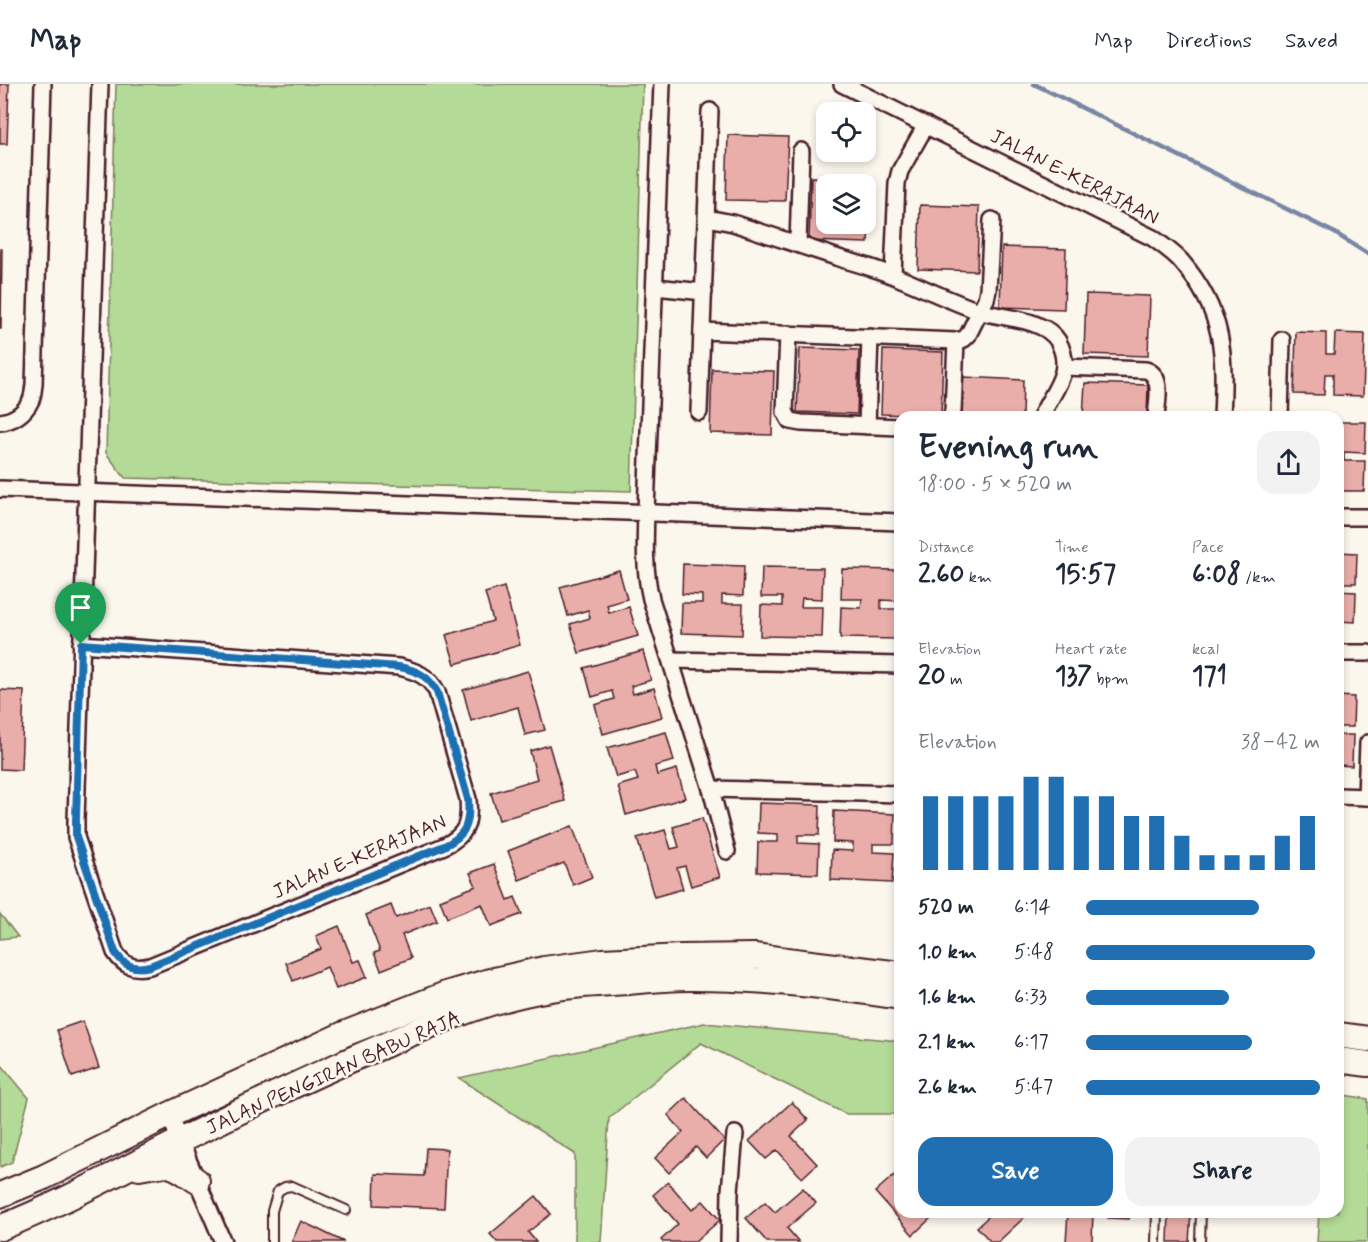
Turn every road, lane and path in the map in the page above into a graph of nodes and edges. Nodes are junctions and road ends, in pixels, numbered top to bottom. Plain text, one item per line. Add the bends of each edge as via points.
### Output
1 (43, 84) edge
2 (100, 84) edge
3 (662, 84) edge
4 (843, 84) edge
5 (710, 111) dead end
6 (926, 125) junction
7 (801, 151) dead end
8 (707, 218) junction
9 (992, 220) dead end
10 (798, 244) junction
11 (893, 275) junction
12 (655, 287) junction
13 (704, 292) junction
14 (980, 311) junction
15 (702, 331) junction
16 (788, 334) junction
17 (870, 337) junction
18 (1282, 340) dead end
19 (956, 341) junction
20 (1064, 367) junction
21 (953, 411) edge
22 (1044, 411) edge
23 (1156, 411) edge
24 (1222, 411) edge
25 (1280, 411) edge
26 (699, 412) dead end
27 (0, 422) edge
28 (867, 426) junction
29 (894, 427) edge
30 (0, 489) edge
31 (86, 492) junction
32 (646, 512) junction
33 (1344, 517) edge
34 (1368, 518) edge
35 (894, 522) edge
36 (81, 644) junction
37 (1344, 653) edge
38 (1368, 653) edge
39 (671, 660) junction
40 (894, 665) edge
41 (1368, 743) edge
42 (711, 789) junction
43 (894, 794) edge
44 (1344, 796) edge
45 (1367, 797) edge
46 (727, 851) dead end
47 (894, 973) edge
48 (894, 996) edge
49 (1344, 1035) edge
50 (1368, 1039) edge
51 (1344, 1061) edge
52 (1368, 1064) edge
53 (169, 1115) junction
54 (735, 1134) dead end
55 (181, 1141) junction
56 (123, 1170) junction
57 (197, 1182) junction
58 (0, 1195) edge
59 (346, 1210) dead end
60 (1157, 1218) edge
61 (1201, 1218) edge
62 (0, 1228) edge
63 (223, 1242) edge
64 (272, 1242) edge
65 (729, 1242) edge
66 (1156, 1242) edge
67 (1200, 1242) edge

1 - 27 street via 34,385 31,400 22,413 13,420
2 - 31 street
3 - 12 street
4 - 6 street, JALAN E-KERAJAAN
5 - 8 street
6 - 11 street via 897,183
6 - 24 street, JALAN E-KERAJAAN via 1153,238 1180,260 1199,284 1217,324 1223,350
7 - 10 street
8 - 10 street
8 - 13 street
9 - 14 street via 988,290
10 - 11 street
11 - 14 street
12 - 13 street
12 - 32 street
13 - 15 street
14 - 19 street via 968,335
14 - 20 street via 1048,330 1061,347
15 - 16 street
15 - 26 street
16 - 17 street
16 - 28 street via 785,412 790,421
17 - 19 street
17 - 28 street
18 - 25 street
19 - 21 street
20 - 22 street via 1057,390
20 - 23 street via 1152,372 1158,383
28 - 29 street
30 - 31 street
31 - 32 street
31 - 36 street
32 - 35 street
32 - 39 street via 646,578
33 - 34 street
36 - 36 street, JALAN E-KERAJAAN via 76,837 115,952 129,966 150,966 444,846 464,831 468,799 437,692 428,678 411,669
37 - 38 street
39 - 40 street
39 - 42 street
41 - 45 street
42 - 43 street
42 - 46 street
44 - 45 street
47 - 53 main road, JALAN PENGIRAN BABU RAJA via 754,956 603,961 544,969 490,981 411,1007
48 - 55 main road, JALAN PENGIRAN BABU RAJA via 760,981 688,978 575,986 524,994 482,1005 417,1031
49 - 50 main road
51 - 52 main road
53 - 55 street
53 - 58 main road, JALAN PENGIRAN BABU RAJA
54 - 65 street
55 - 56 main road, JALAN PENGIRAN BABU RAJA
55 - 57 street
56 - 57 main road via 172,1165
56 - 62 main road, JALAN PENGIRAN BABU RAJA
57 - 63 street
59 - 64 lane via 292,1186 285,1187 278,1191 272,1211
60 - 66 lane
61 - 67 lane

